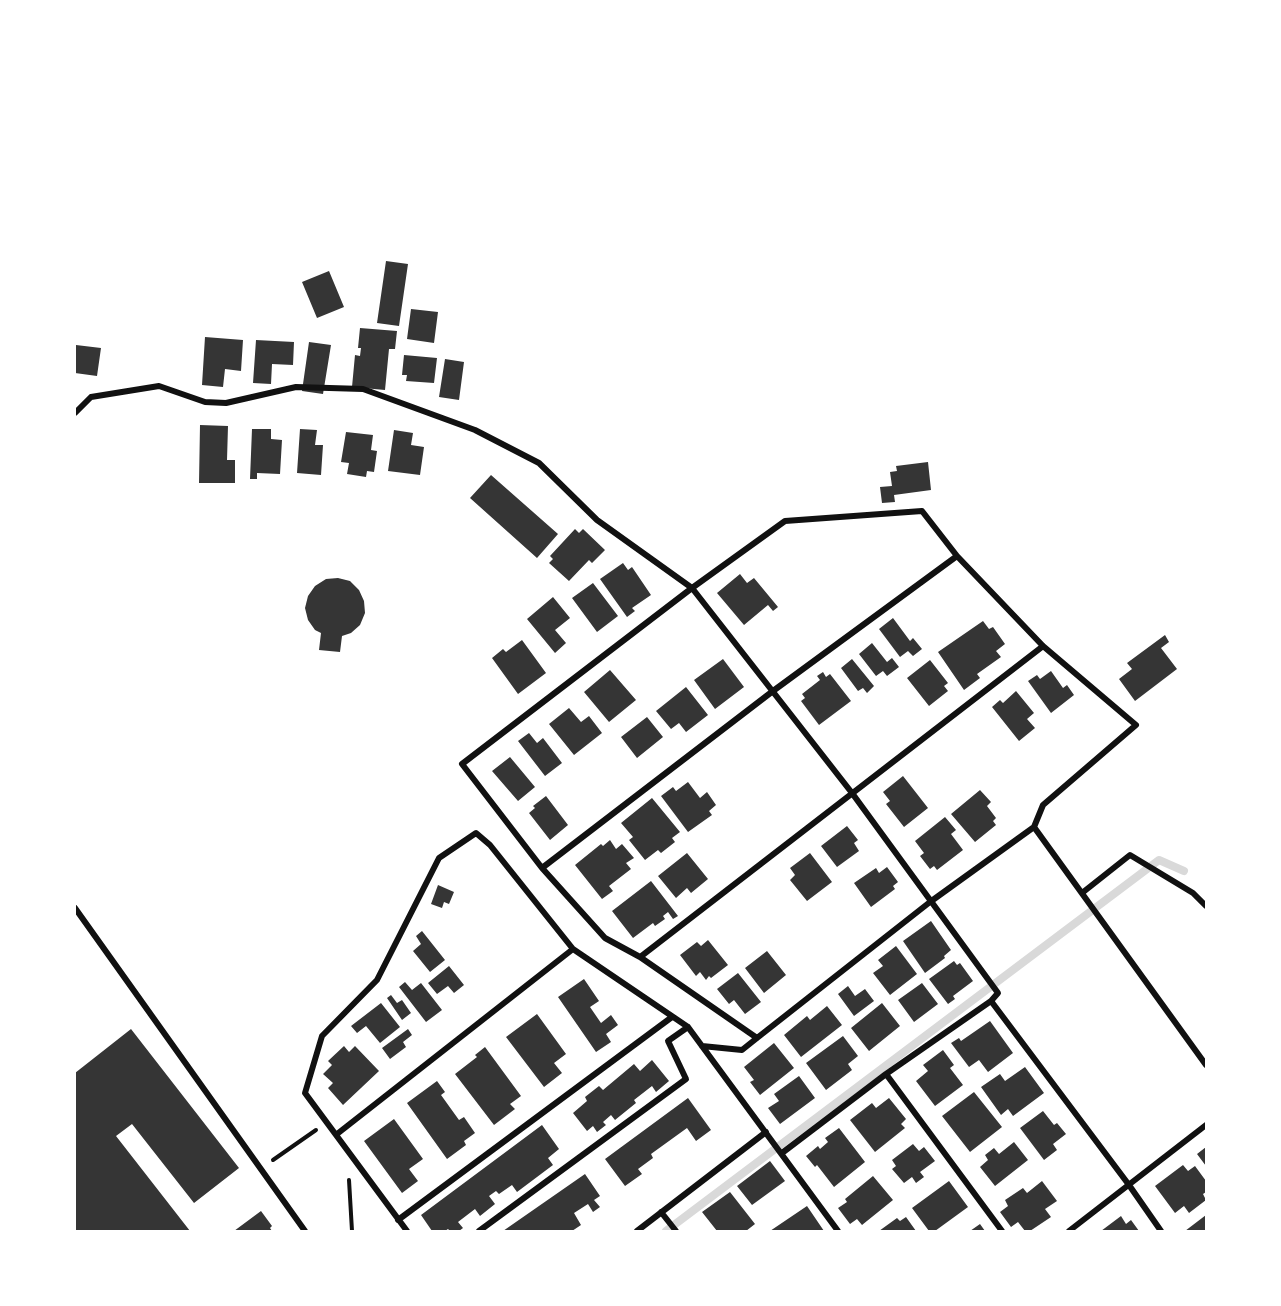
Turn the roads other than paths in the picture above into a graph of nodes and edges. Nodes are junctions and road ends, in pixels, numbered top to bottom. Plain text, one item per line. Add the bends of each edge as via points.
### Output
1 (75, 412) edge
2 (957, 556) junction
3 (692, 588) junction
4 (1043, 646) junction
5 (774, 691) junction
6 (852, 793) junction
7 (1034, 827) junction
8 (542, 868) junction
9 (1082, 893) junction
10 (930, 902) junction
11 (1206, 906) edge
12 (75, 908) edge
13 (573, 950) junction
14 (640, 957) junction
15 (991, 1001) junction
16 (672, 1017) junction
17 (688, 1027) junction
18 (757, 1038) junction
19 (702, 1046) junction
20 (1206, 1065) edge
21 (886, 1074) junction
22 (1206, 1125) edge
23 (766, 1131) junction
24 (337, 1134) junction
25 (782, 1153) junction
26 (1129, 1185) junction
27 (661, 1212) junction
28 (398, 1220) junction
29 (304, 1231) edge
30 (407, 1231) edge
31 (479, 1231) edge
32 (637, 1231) edge
33 (676, 1231) edge
34 (838, 1231) edge
35 (1002, 1231) edge
36 (1069, 1231) edge
37 (1161, 1231) edge

1 - 3 street via 92,397 159,386 205,402 226,403 296,387 363,389 475,430 539,463 597,520
2 - 3 street via 922,511 784,521
2 - 4 street
2 - 5 street
3 - 5 street
3 - 8 street via 462,764
4 - 6 street
4 - 7 street via 1136,725 1043,805
5 - 6 street
5 - 8 street
6 - 10 street
6 - 14 street
7 - 9 street
7 - 10 street
8 - 14 street via 605,938
9 - 11 street via 1130,855 1193,893
9 - 20 street
10 - 15 street via 998,993
10 - 18 street
12 - 29 street
13 - 16 street
13 - 24 street
13 - 24 street via 490,845 476,833 439,858 377,980 322,1036 305,1093
14 - 18 street
15 - 21 street
15 - 26 street
16 - 17 street
16 - 28 street
17 - 19 street
17 - 31 street via 668,1041 686,1079
18 - 19 street via 742,1050
19 - 23 street
21 - 25 street
21 - 35 street
22 - 26 street
23 - 25 street
23 - 27 street
24 - 28 street
25 - 34 street
26 - 36 street
26 - 37 street
27 - 32 street
27 - 33 street
28 - 30 street

